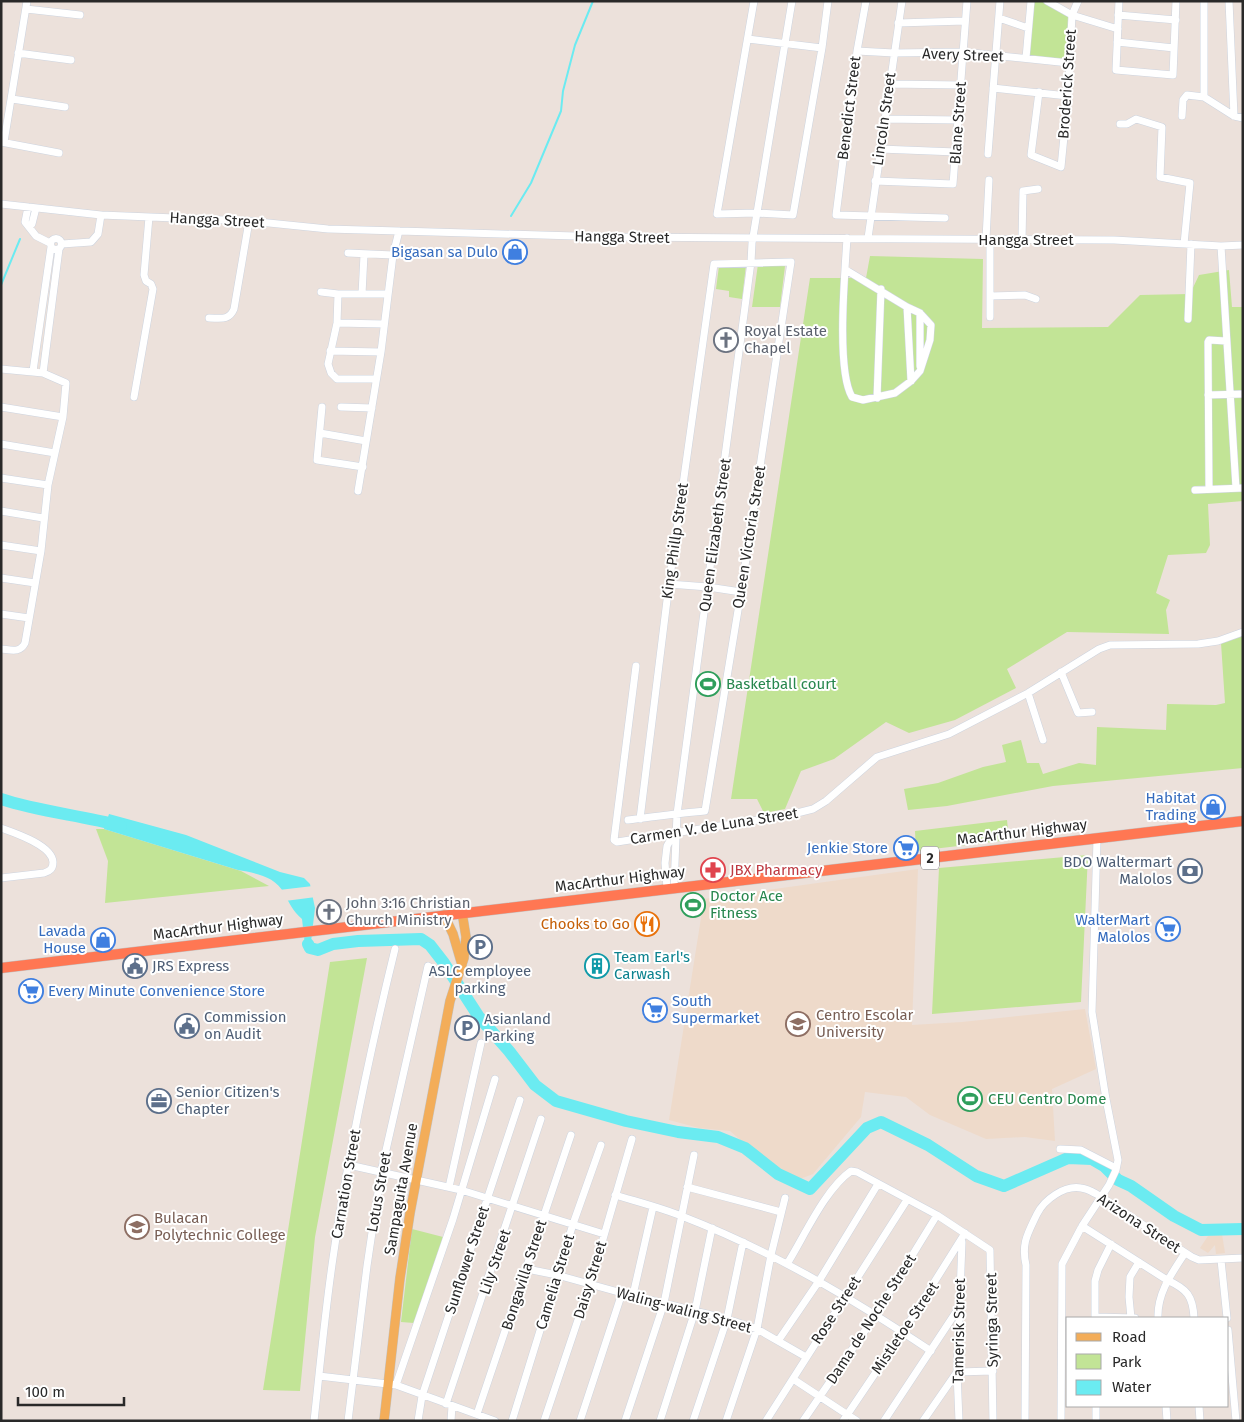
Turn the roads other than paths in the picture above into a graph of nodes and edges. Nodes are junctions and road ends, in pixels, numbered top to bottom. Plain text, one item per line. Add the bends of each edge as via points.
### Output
1 (754, 1) edge
2 (792, 1) edge
3 (828, 1) edge
4 (866, 1) edge
5 (902, 1) edge
6 (967, 1) edge
7 (1000, 1) edge
8 (1030, 1) edge
9 (1078, 1) edge
10 (1119, 1) edge
11 (1176, 1) edge
12 (1204, 1) edge
13 (1229, 1) edge
14 (1049, 2) edge
15 (26, 5) edge
16 (1072, 15) junction
17 (80, 16) dead end
18 (1118, 16) junction
19 (999, 18) junction
20 (1176, 20) junction
21 (965, 21) junction
22 (898, 23) junction
23 (1028, 28) junction
24 (1118, 30) junction
25 (748, 39) junction
26 (1117, 42) junction
27 (786, 44) junction
28 (822, 48) junction
29 (1174, 48) junction
30 (857, 51) junction
31 (963, 52) junction
32 (18, 53) junction
33 (894, 53) junction
34 (996, 55) junction
35 (1026, 58) junction
36 (71, 60) dead end
37 (1069, 63) junction
38 (888, 84) junction
39 (960, 85) junction
40 (993, 88) junction
41 (1039, 92) junction
42 (1068, 96) junction
43 (1204, 97) junction
44 (12, 99) junction
45 (66, 108) dead end
46 (1182, 116) dead end
47 (1234, 116) junction
48 (1243, 118) edge
49 (884, 119) junction
50 (958, 120) junction
51 (1120, 124) dead end
52 (2, 142) edge
53 (880, 149) junction
54 (956, 152) junction
55 (59, 153) dead end
56 (988, 154) dead end
57 (989, 180) dead end
58 (875, 181) junction
59 (1038, 189) dead end
60 (1, 204) edge
61 (32, 208) junction
62 (756, 213) junction
63 (101, 215) junction
64 (870, 216) junction
65 (149, 217) junction
66 (945, 218) dead end
67 (249, 221) junction
68 (399, 231) junction
69 (754, 237) junction
70 (847, 238) junction
71 (868, 238) junction
72 (988, 240) junction
73 (1022, 240) junction
74 (1187, 244) junction
75 (1243, 245) edge
76 (56, 246) junction
77 (1221, 246) junction
78 (348, 253) dead end
79 (364, 255) junction
80 (393, 255) junction
81 (751, 262) junction
82 (846, 270) junction
83 (881, 290) junction
84 (321, 292) dead end
85 (338, 294) junction
86 (362, 294) junction
87 (388, 294) junction
88 (990, 296) junction
89 (1036, 299) dead end
90 (907, 307) junction
91 (920, 313) junction
92 (990, 317) dead end
93 (209, 318) dead end
94 (1188, 319) dead end
95 (337, 323) junction
96 (384, 324) junction
97 (1226, 341) junction
98 (330, 351) junction
99 (381, 352) junction
100 (1, 370) edge
101 (33, 371) junction
102 (920, 371) junction
103 (43, 373) junction
104 (375, 379) junction
105 (911, 381) junction
106 (1243, 394) edge
107 (1208, 395) junction
108 (1231, 395) junction
109 (134, 397) dead end
110 (877, 398) junction
111 (1, 407) edge
112 (322, 407) dead end
113 (341, 407) dead end
114 (372, 408) junction
115 (63, 417) junction
116 (320, 433) junction
117 (366, 441) junction
118 (1, 444) edge
119 (55, 453) junction
120 (363, 467) junction
121 (1, 478) edge
122 (48, 484) junction
123 (1240, 488) edge
124 (1209, 489) junction
125 (358, 490) dead end
126 (1195, 490) dead end
127 (1, 511) edge
128 (43, 518) junction
129 (1, 545) edge
130 (40, 551) junction
131 (1, 578) edge
132 (35, 583) junction
133 (669, 584) junction
134 (708, 587) junction
135 (741, 592) junction
136 (1, 614) edge
137 (29, 618) junction
138 (1243, 632) edge
139 (1, 649) edge
140 (636, 666) dead end
141 (1061, 672) junction
142 (1028, 693) junction
143 (1092, 712) dead end
144 (1043, 740) dead end
145 (676, 814) junction
146 (640, 819) junction
147 (628, 820) dead end
148 (1243, 820) edge
149 (1, 828) edge
150 (676, 832) junction
151 (1097, 838) junction
152 (674, 862) junction
153 (665, 863) junction
154 (1, 878) edge
155 (670, 888) junction
156 (462, 912) junction
157 (444, 915) junction
158 (395, 949) dead end
159 (428, 966) dead end
160 (1, 968) edge
161 (462, 968) junction
162 (481, 1043) dead end
163 (495, 1079) dead end
164 (520, 1100) dead end
165 (541, 1119) dead end
166 (571, 1135) dead end
167 (632, 1139) dead end
168 (601, 1145) dead end
169 (1060, 1149) dead end
170 (694, 1155) dead end
171 (349, 1165) junction
172 (1116, 1169) junction
173 (381, 1172) junction
174 (416, 1179) junction
175 (878, 1184) junction
176 (449, 1187) junction
177 (687, 1187) junction
178 (461, 1190) junction
179 (615, 1195) junction
180 (1100, 1197) junction
181 (488, 1198) junction
182 (785, 1198) dead end
183 (907, 1200) junction
184 (514, 1206) junction
185 (653, 1207) junction
186 (781, 1212) junction
187 (545, 1214) junction
188 (682, 1216) junction
189 (936, 1216) junction
190 (573, 1224) junction
191 (1082, 1226) junction
192 (712, 1228) junction
193 (965, 1233) junction
194 (604, 1234) junction
195 (962, 1241) junction
196 (743, 1242) junction
197 (1111, 1244) junction
198 (1185, 1253) junction
199 (771, 1255) junction
200 (1243, 1258) edge
201 (1221, 1260) junction
202 (1139, 1262) junction
203 (787, 1264) junction
204 (527, 1269) junction
205 (558, 1275) junction
206 (1167, 1280) junction
207 (819, 1281) junction
208 (590, 1284) junction
209 (622, 1293) junction
210 (633, 1295) junction
211 (844, 1297) junction
212 (664, 1303) junction
213 (958, 1309) junction
214 (695, 1311) junction
215 (875, 1316) junction
216 (1095, 1317) edge
217 (1131, 1317) edge
218 (1158, 1317) edge
219 (1194, 1317) edge
220 (1227, 1317) edge
221 (727, 1319) junction
222 (757, 1328) junction
223 (903, 1332) junction
224 (778, 1341) junction
225 (1229, 1341) edge
226 (931, 1351) junction
227 (806, 1357) junction
228 (993, 1371) junction
229 (957, 1372) junction
230 (319, 1376) junction
231 (793, 1379) junction
232 (354, 1380) junction
233 (392, 1385) junction
234 (422, 1396) junction
235 (819, 1397) junction
236 (449, 1405) junction
237 (1096, 1407) edge
238 (1166, 1407) edge
239 (1199, 1407) edge
240 (481, 1417) edge
241 (845, 1418) edge
242 (314, 1421) edge
243 (348, 1421) edge
244 (384, 1421) edge
245 (418, 1421) edge
246 (451, 1421) edge
247 (495, 1421) edge
248 (512, 1421) edge
249 (544, 1421) edge
250 (580, 1421) edge
251 (625, 1421) edge
252 (660, 1421) edge
253 (693, 1421) edge
254 (726, 1421) edge
255 (766, 1421) edge
256 (803, 1421) edge
257 (857, 1421) edge
258 (884, 1421) edge
259 (923, 1421) edge
260 (959, 1421) edge
261 (992, 1421) edge
262 (1026, 1421) edge
263 (1062, 1421) edge
264 (1096, 1421) edge
265 (1167, 1421) edge
266 (1200, 1421) edge
267 (1236, 1421) edge

1 - 25 street
2 - 27 street, Queen Elizabeth Street
3 - 28 street
4 - 30 street, Benedict Street
5 - 22 street, Lincoln Street
6 - 21 street, Blane Street
7 - 19 street
8 - 23 street
9 - 16 street, Broderick Street
10 - 18 street
11 - 20 street
12 - 43 street
13 - 47 street
14 - 16 street
15 - 17 street
15 - 32 street
16 - 24 street
16 - 37 street, Broderick Street
18 - 20 street
18 - 24 street
19 - 23 street
19 - 34 street
20 - 29 street
21 - 22 street
21 - 31 street, Blane Street
22 - 33 street, Lincoln Street
23 - 35 street
24 - 26 street
25 - 27 street
25 - 62 street via 717,214
26 - 29 street
26 - 29 street via 1116,70 1173,75
27 - 28 street
27 - 62 street, Queen Elizabeth Street
28 - 62 street via 793,215
30 - 33 street, Avery Street
30 - 64 street, Benedict Street via 836,215
31 - 33 street, Avery Street
31 - 34 street, Avery Street
31 - 39 street, Blane Street
32 - 36 street
32 - 44 street
33 - 38 street, Lincoln Street
34 - 35 street, Avery Street
34 - 40 street
35 - 37 street, Avery Street
37 - 42 street, Broderick Street
38 - 39 street
38 - 49 street, Lincoln Street
39 - 50 street, Blane Street
40 - 41 street
40 - 56 street
41 - 42 street
41 - 42 street, Broderick Street via 1031,155 1061,167
43 - 46 street via 1186,95
43 - 47 street
44 - 45 street
44 - 52 street
47 - 48 street
49 - 50 street
49 - 53 street, Lincoln Street
50 - 54 street, Blane Street
51 - 74 street via 1136,119 1162,127 1160,177 1190,184
52 - 55 street
53 - 54 street
53 - 58 street, Lincoln Street
54 - 58 street, Blane Street via 953,184
57 - 72 street
58 - 64 street, Lincoln Street
59 - 73 street via 1023,191
60 - 61 street, Hangga Street
61 - 63 street, Hangga Street
61 - 76 street via 25,222 36,236
62 - 69 street, Queen Elizabeth Street
63 - 65 street, Hangga Street
63 - 76 street via 98,234 91,242
64 - 66 street
64 - 71 street, Lincoln Street
65 - 67 street, Hangga Street
65 - 109 street via 144,275 153,288
67 - 68 street, Hangga Street via 328,229
67 - 93 street via 232,314 226,319
68 - 69 street, Hangga Street
68 - 80 street
69 - 70 street, Hangga Street
69 - 81 street, Queen Elizabeth Street
70 - 71 street, Hangga Street
70 - 82 street
71 - 72 street, Hangga Street
72 - 73 street, Hangga Street
72 - 88 street
73 - 74 street, Hangga Street
74 - 77 street, Hangga Street
74 - 94 street
75 - 77 street, Hangga Street
76 - 101 street
76 - 103 street
77 - 97 street
78 - 79 street
79 - 80 street
79 - 86 street
80 - 87 street
81 - 133 street, King Phillp Street via 714,264
81 - 134 street, Queen Elizabeth Street
81 - 135 street, Queen Victoria Street via 791,262
82 - 83 street
82 - 110 street via 843,346 847,389 852,396 863,400
83 - 90 street
83 - 110 street
84 - 85 street
85 - 86 street
85 - 95 street
86 - 87 street
87 - 96 street
88 - 89 street via 1025,295
88 - 92 street
90 - 91 street
90 - 105 street
91 - 102 street
91 - 102 street via 931,325 930,340
95 - 96 street
95 - 98 street
96 - 99 street
97 - 107 street via 1208,342
97 - 108 street
98 - 99 street
98 - 104 street via 328,364 334,377
99 - 104 street
100 - 101 street
101 - 103 street
102 - 105 street
103 - 115 street via 66,383
104 - 114 street
105 - 110 street via 895,393
106 - 108 street
107 - 108 street
107 - 124 street
108 - 123 street
111 - 115 street
112 - 116 street
113 - 114 street
114 - 117 street
115 - 119 street
116 - 117 street
116 - 120 street via 317,460
117 - 120 street
118 - 119 street
119 - 122 street
120 - 125 street
121 - 122 street
122 - 128 street
123 - 124 street
124 - 126 street
127 - 128 street
128 - 130 street
129 - 130 street
130 - 132 street
131 - 132 street
132 - 137 street
133 - 134 street
133 - 146 street, King Phillp Street
134 - 135 street
134 - 145 street, Queen Elizabeth Street
135 - 145 street, Queen Victoria Street via 705,811
136 - 137 street
137 - 139 street via 22,648 17,651
138 - 141 street, Carmen V. de Luna Street via 1218,642 1198,644 1110,645
140 - 150 street, Carmen V. de Luna Street via 614,840
141 - 142 street, Carmen V. de Luna Street
141 - 143 street via 1078,713
142 - 144 street
142 - 150 street, Carmen V. de Luna Street via 949,734 877,757 838,792 813,809
145 - 146 street
145 - 150 street, Queen Elizabeth Street
146 - 147 street
148 - 151 highway, MacArthur Highway / 2
149 - 154 street via 43,848 51,854 53,867 44,873
150 - 152 street, Queen Elizabeth Street
150 - 153 street, Queen Elizabeth Street via 666,846
151 - 155 highway, MacArthur Highway / 2
151 - 172 street via 1092,1012 1118,1160
152 - 153 street
152 - 155 street, Queen Elizabeth Street
153 - 155 street, Queen Elizabeth Street
155 - 156 highway, MacArthur Highway / 2
156 - 157 highway, MacArthur Highway / 2
156 - 161 main road, Sampaguita Avenue via 466,942
157 - 160 highway, MacArthur Highway / 2
157 - 161 main road
158 - 171 street, Carnation Street via 374,1034
159 - 173 street, Lotus Street
161 - 174 main road, Sampaguita Avenue via 450,1001
162 - 176 street
163 - 178 street
164 - 181 street, Sunflower Street
165 - 184 street, Lily Street
166 - 187 street, Bongavilla Street
167 - 179 street, Daisy Street
168 - 190 street, Camelia Street
169 - 172 street via 1080,1150
170 - 177 street
171 - 173 street
171 - 230 street, Carnation Street via 332,1259
172 - 180 street
173 - 174 street
173 - 232 street, Lotus Street
174 - 176 street
174 - 233 main road, Sampaguita Avenue via 400,1278
175 - 183 street
175 - 203 street via 851,1171 819,1208
175 - 207 street
176 - 178 street
177 - 186 street
177 - 188 street
178 - 181 street
178 - 233 street
179 - 185 street
179 - 194 street, Daisy Street
180 - 191 street
180 - 198 street, Arizona Street
180 - 262 street, Arizona Street via 1080,1188 1050,1198 1041,1207 1025,1239
181 - 184 street
181 - 234 street, Sunflower Street
182 - 186 street
183 - 189 street
183 - 211 street, Rose Street
184 - 187 street
184 - 236 street, Lily Street
185 - 188 street
185 - 210 street
186 - 199 street
187 - 190 street
187 - 204 street, Bongavilla Street
188 - 192 street
188 - 212 street
189 - 193 street
189 - 215 street, Dama de Noche Street
190 - 194 street
190 - 205 street, Camelia Street
191 - 197 street
191 - 263 street via 1060,1272
192 - 196 street
192 - 214 street
193 - 195 street, Mistletoe Street
193 - 228 street, Syringa Street via 990,1250
194 - 208 street, Daisy Street
195 - 213 street, Tamerisk Street
195 - 223 street, Mistletoe Street
196 - 199 street
196 - 221 street
197 - 202 street
197 - 216 street via 1095,1281
198 - 201 street, Arizona Street via 1199,1260
198 - 206 street
199 - 203 street
199 - 222 street
200 - 201 street, Arizona Street
201 - 220 street
202 - 206 street
202 - 217 street via 1130,1277
203 - 207 street
204 - 205 street, Waling-waling Street
204 - 240 street, Bongavilla Street
205 - 208 street, Waling-waling Street
205 - 248 street, Camelia Street
206 - 218 street via 1160,1297
206 - 219 street via 1189,1294
207 - 211 street
207 - 224 street
208 - 209 street, Waling-waling Street
208 - 249 street, Daisy Street
209 - 210 street, Waling-waling Street
209 - 250 street
210 - 212 street, Waling-waling Street
211 - 215 street
211 - 227 street, Rose Street
212 - 214 street, Waling-waling Street
212 - 251 street
213 - 226 street
213 - 229 street, Tamerisk Street
214 - 221 street, Waling-waling Street
214 - 252 street
215 - 223 street
215 - 235 street, Dama de Noche Street
221 - 222 street, Waling-waling Street
221 - 253 street
222 - 224 street, Waling-waling Street
222 - 254 street
223 - 226 street
223 - 241 street, Mistletoe Street
224 - 227 street, Waling-waling Street
225 - 267 street
226 - 258 street
227 - 231 street, Rose Street
228 - 229 street
228 - 261 street, Syringa Street
229 - 259 street
229 - 260 street, Tamerisk Street
230 - 232 street
230 - 242 street, Carnation Street
231 - 235 street
231 - 255 street, Rose Street
232 - 233 street
232 - 243 street, Lotus Street
233 - 234 street
233 - 244 main road, Sampaguita Avenue
234 - 236 street
234 - 245 street, Sunflower Street
235 - 241 street
235 - 256 street, Dama de Noche Street
236 - 240 street
236 - 246 street, Lily Street
237 - 264 street
238 - 265 street
239 - 266 street
240 - 247 street
241 - 257 street

